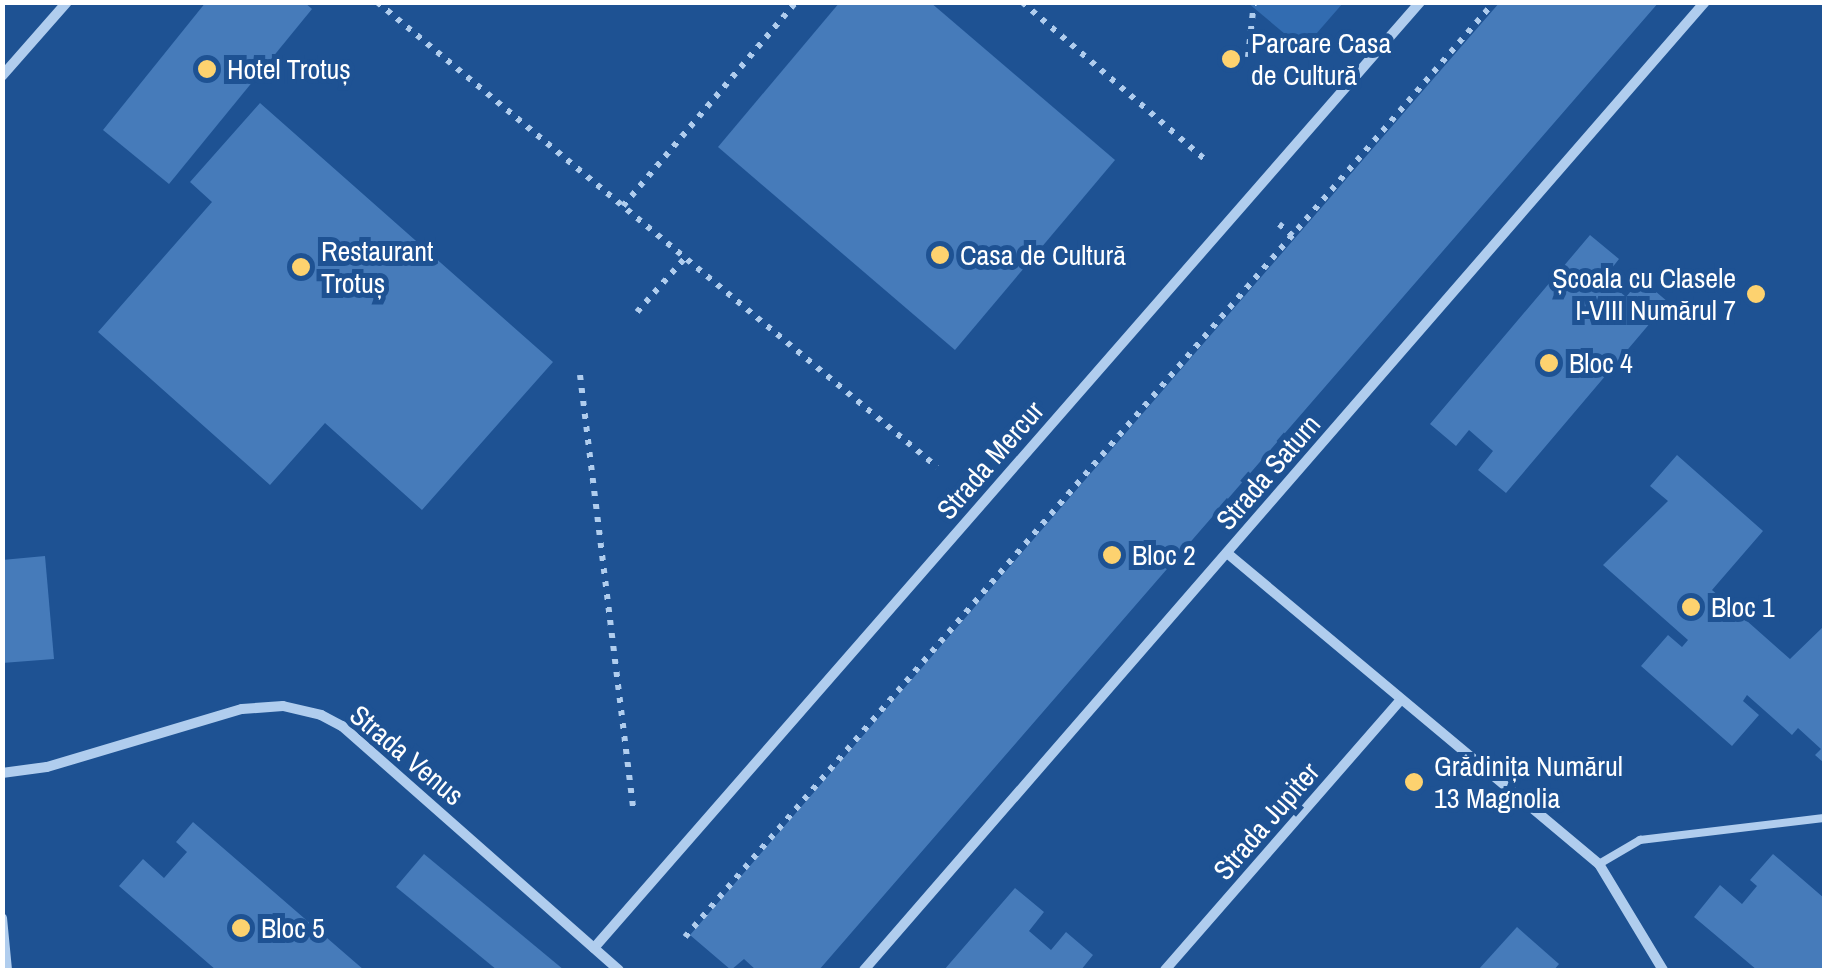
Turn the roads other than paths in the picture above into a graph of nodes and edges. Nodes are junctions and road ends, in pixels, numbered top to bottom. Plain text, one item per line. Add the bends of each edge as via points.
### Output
1 (67, 2) edge
2 (1420, 2) edge
3 (1706, 2) edge
4 (2, 76) edge
5 (1227, 553) junction
6 (1400, 701) junction
7 (2, 773) edge
8 (1824, 818) edge
9 (1600, 864) junction
10 (2, 918) edge
11 (594, 948) junction
12 (7, 970) edge
13 (619, 970) edge
14 (864, 970) edge
15 (1165, 970) edge
16 (1663, 970) edge

1 - 4 street
2 - 11 street, Strada Mercur
3 - 5 street, Strada Saturn
5 - 6 street
5 - 14 street, Strada Saturn
6 - 9 street
6 - 15 street, Strada Jupiter
7 - 11 street, Strada Venus via 47,767 242,709 308,711 342,726
8 - 9 lane via 1640,840
9 - 16 street
10 - 12 street
11 - 13 street, Strada Venus

